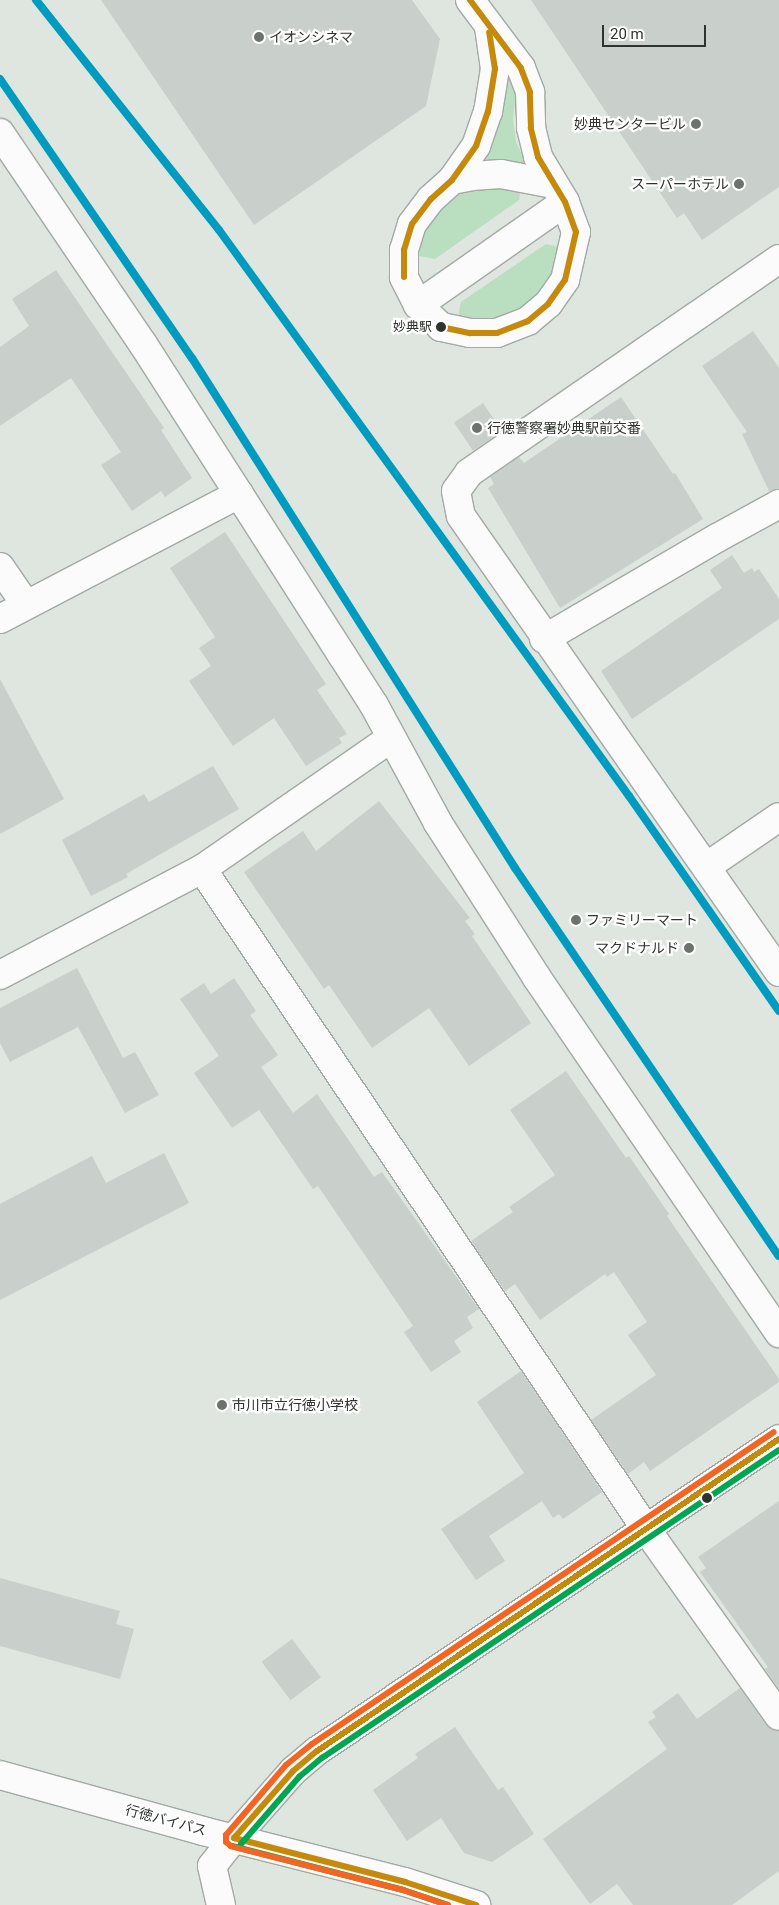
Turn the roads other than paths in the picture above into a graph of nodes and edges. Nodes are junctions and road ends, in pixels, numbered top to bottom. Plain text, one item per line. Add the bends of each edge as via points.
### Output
1 (470, 0) edge
2 (488, 27) junction
3 (0, 133) edge
4 (452, 180) junction
5 (559, 193) junction
6 (779, 258) edge
7 (418, 305) junction
8 (239, 494) junction
9 (779, 504) edge
10 (0, 568) edge
11 (26, 605) junction
12 (0, 619) edge
13 (544, 639) junction
14 (391, 738) junction
15 (779, 817) edge
16 (706, 867) junction
17 (202, 869) junction
18 (779, 972) edge
19 (0, 975) edge
20 (779, 1333) edge
21 (779, 1439) edge
22 (646, 1529) junction
23 (779, 1716) edge
24 (0, 1775) edge
25 (234, 1838) junction
26 (221, 1905) edge
27 (476, 1905) edge

1 - 2 street
2 - 4 street via 495,69 488,112 476,146
2 - 5 street via 521,68 530,92 531,128 538,157
3 - 8 street via 143,344
4 - 5 street via 501,174
4 - 7 street via 431,199 412,224 404,250 404,277
5 - 7 street
5 - 7 street via 576,232 565,280 548,304 528,321 497,333 470,333 441,327
6 - 13 street via 470,473 456,491 460,516
8 - 11 street
8 - 14 street via 374,705
9 - 13 street
10 - 11 street
11 - 12 street
13 - 16 street
14 - 17 street
14 - 20 street via 438,823 537,978
15 - 16 street
16 - 18 street
17 - 19 street
17 - 22 street
21 - 22 street
22 - 23 street
22 - 25 street via 318,1751 293,1771
24 - 25 street, 行徳バイパス
25 - 26 street via 212,1866
25 - 27 street, 行徳バイパス via 404,1882

